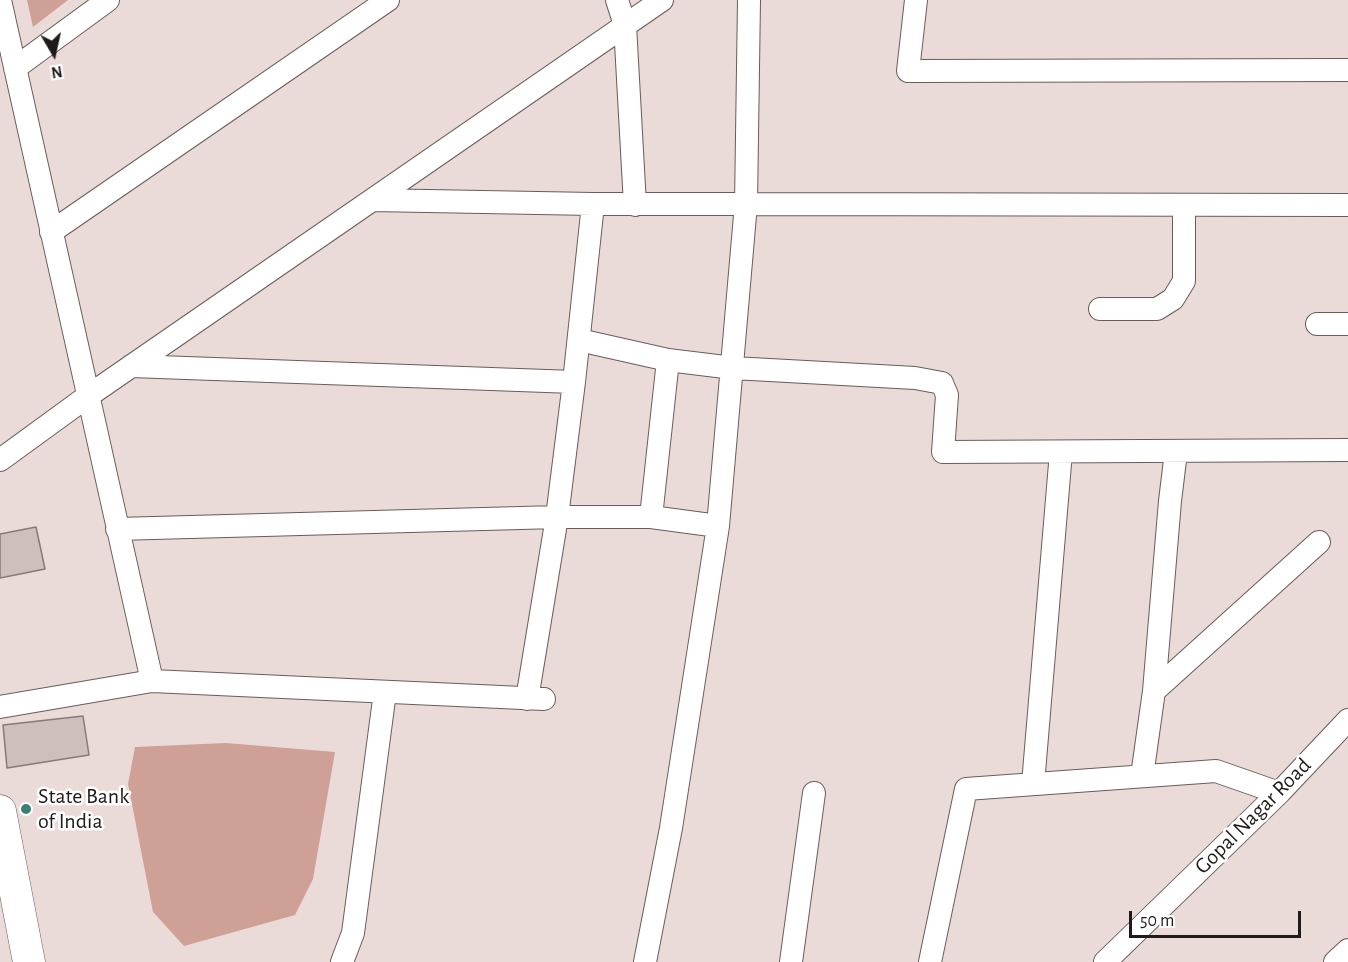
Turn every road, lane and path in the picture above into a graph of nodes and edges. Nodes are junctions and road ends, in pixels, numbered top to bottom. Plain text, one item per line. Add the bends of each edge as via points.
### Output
1 (0, 0) edge
2 (108, 0) edge
3 (388, 0) edge
4 (617, 0) edge
5 (662, 0) edge
6 (749, 0) edge
7 (916, 0) edge
8 (625, 25) junction
9 (15, 68) junction
10 (1348, 70) edge
11 (372, 200) junction
12 (593, 204) junction
13 (746, 204) junction
14 (635, 205) junction
15 (1348, 205) edge
16 (1184, 206) junction
17 (51, 232) junction
18 (1100, 309) dead end
19 (1317, 324) dead end
20 (1348, 324) edge
21 (579, 340) junction
22 (668, 360) junction
23 (131, 366) junction
24 (733, 368) junction
25 (574, 382) junction
26 (88, 396) junction
27 (1348, 450) edge
28 (1061, 452) junction
29 (1176, 452) junction
30 (0, 460) edge
31 (557, 517) junction
32 (651, 517) junction
33 (718, 526) junction
34 (117, 529) junction
35 (1319, 542) dead end
36 (152, 681) junction
37 (1154, 691) junction
38 (385, 692) junction
39 (0, 707) edge
40 (1348, 720) edge
41 (1142, 776) junction
42 (1033, 784) junction
43 (814, 793) dead end
44 (1279, 793) junction
45 (0, 811) edge
46 (1348, 950) edge
47 (28, 962) edge
48 (342, 962) edge
49 (645, 962) edge
50 (791, 962) edge
51 (930, 962) edge
52 (1105, 962) edge
53 (1335, 962) edge

1 - 9 street
2 - 9 street
3 - 17 street
4 - 8 street
5 - 8 street
6 - 13 street
7 - 10 street via 908,71
8 - 11 street
8 - 14 street
9 - 17 street
11 - 12 street
11 - 23 street
12 - 14 street
12 - 21 street
13 - 14 street
13 - 16 street
13 - 24 street
15 - 16 street
16 - 18 street via 1184,281 1173,300 1157,309
17 - 26 street
19 - 20 street
21 - 22 street
21 - 25 street
22 - 24 street
22 - 32 street
23 - 25 street
23 - 26 street
24 - 28 street via 915,378 942,383 947,395 943,452
24 - 33 street
25 - 31 street
26 - 30 street
26 - 34 street
27 - 29 street
28 - 29 street
28 - 42 street
29 - 37 street
31 - 32 street
31 - 34 street
31 - 38 street via 535,699
32 - 33 street
33 - 49 street via 671,828
34 - 36 street
35 - 37 street
36 - 38 street
36 - 39 street
37 - 41 street
38 - 48 street via 353,933
40 - 44 street, Gopal Nagar Road
41 - 42 street
41 - 44 street via 1216,771
42 - 51 street via 966,789
43 - 50 street
44 - 52 street, Gopal Nagar Road
45 - 47 main road
46 - 53 street

